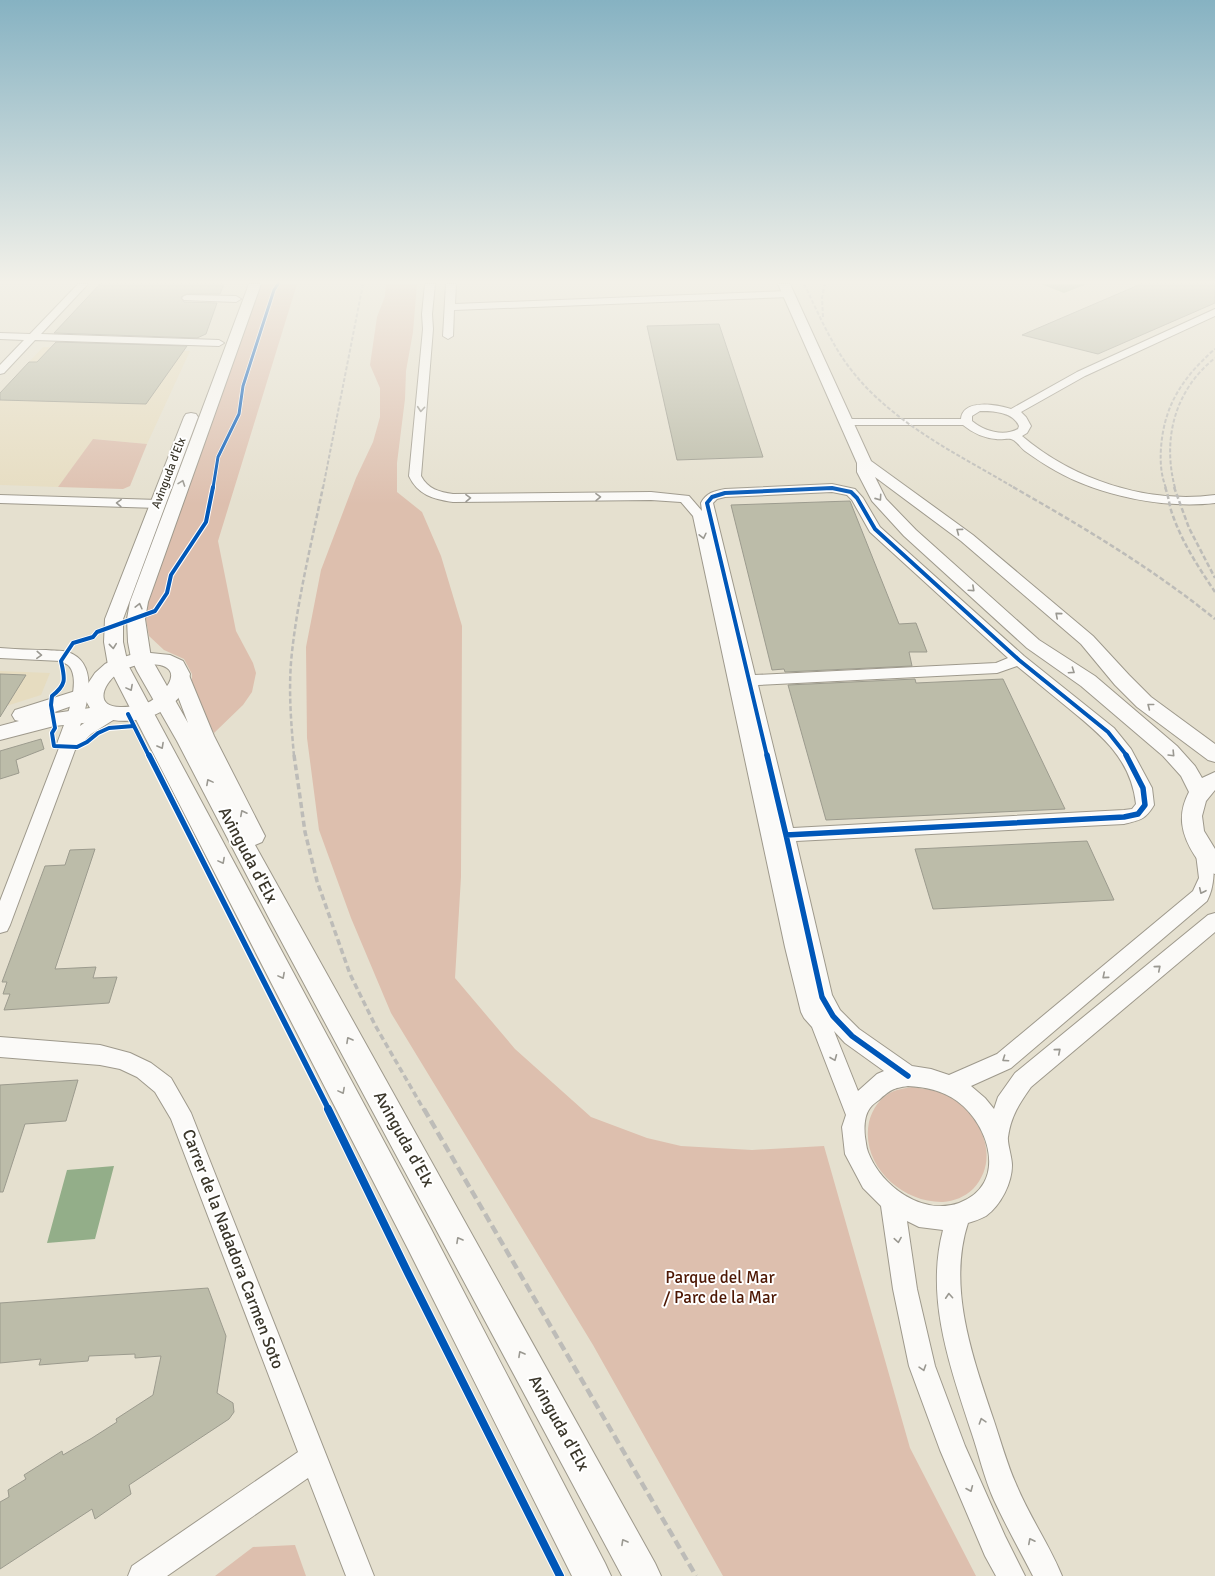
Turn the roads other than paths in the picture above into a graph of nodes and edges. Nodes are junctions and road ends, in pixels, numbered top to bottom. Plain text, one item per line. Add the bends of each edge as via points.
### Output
1 (13, 358) edge
2 (228, 358) edge
3 (425, 358) edge
4 (817, 358) edge
5 (1117, 358) edge
6 (0, 371) edge
7 (194, 408) dead end
8 (1013, 412) junction
9 (846, 422) junction
10 (966, 422) junction
11 (1014, 435) junction
12 (865, 463) junction
13 (0, 499) edge
14 (1215, 499) edge
15 (158, 504) junction
16 (0, 653) edge
17 (141, 658) junction
18 (1019, 660) junction
19 (118, 665) junction
20 (181, 678) junction
21 (750, 680) junction
22 (85, 691) junction
23 (154, 707) junction
24 (112, 713) junction
25 (74, 716) junction
26 (0, 723) edge
27 (0, 733) edge
28 (68, 747) junction
29 (1215, 755) edge
30 (1207, 786) edge
31 (786, 835) junction
32 (1210, 859) edge
33 (280, 915) junction
34 (1215, 921) edge
35 (0, 926) edge
36 (822, 998) junction
37 (820, 1022) junction
38 (0, 1047) edge
39 (908, 1076) junction
40 (950, 1085) junction
41 (856, 1112) junction
42 (997, 1137) junction
43 (892, 1202) junction
44 (959, 1216) junction
45 (314, 1457) junction
46 (142, 1576) edge
47 (360, 1576) edge
48 (592, 1576) edge
49 (642, 1576) edge
50 (1011, 1576) edge
51 (1048, 1576) edge

1 - 6 street
17 -> 2 main road, Avinguda d'Elx via 136,619 139,602
3 -> 37 street via 415,476 418,484 426,492 453,498 651,496 685,499 698,515 795,947 811,1012
4 - 9 street
5 - 8 street
7 - 15 main road, Avinguda d'Elx
8 - 10 street via 997,408 980,408 968,413
8 - 11 street via 1025,425 1024,429
9 - 10 street
9 - 12 street
10 - 11 street via 977,431 986,434 1005,437
11 - 14 street via 1041,458 1058,468 1101,486 1169,499
29 -> 12 street via 1144,702 1087,640 973,543
12 -> 30 street via 865,472 872,488 889,512 910,533 1033,644 1088,681 1170,751 1188,772
15 -> 13 street
15 -> 19 main road, Avinguda d'Elx via 114,618 113,650
16 -> 22 street via 64,656 72,659 77,664
17 - 19 street
17 - 20 street via 169,661 180,671
17 - 23 main road, Avinguda d'Elx
18 - 21 street via 997,668
18 - 21 street via 875,529 852,492 832,488 726,493 715,495 707,503
18 - 31 street via 1108,732 1125,753 1143,788 1145,805 1138,814 1124,817
19 - 22 street
19 -> 23 main road, Avinguda d'Elx
20 - 23 street via 177,690
33 -> 20 main road via 252,830 204,736
21 - 31 street
22 - 24 street via 104,710
22 - 25 street
22 - 26 street
23 - 24 street via 128,714
33 -> 23 main road, Avinguda d'Elx via 188,741
23 -> 48 main road, Avinguda d'Elx
24 - 25 street
24 - 28 street via 85,730
25 - 27 street
25 - 28 street via 65,744
28 - 35 street
30 - 32 street via 1192,809 1193,830
31 - 36 street
32 -> 40 street via 1208,878 1200,896 1004,1061
49 -> 33 main road, Avinguda d'Elx
42 -> 34 street via 1006,1104 1023,1080
36 - 37 street
36 - 39 street via 833,1016 852,1036
37 -> 41 street
38 - 45 street, Carrer de la Nadadora Carmen Soto via 100,1055 123,1060 144,1070 163,1086 180,1113
39 - 40 street via 929,1078
39 - 41 street via 886,1081 867,1093
40 - 42 street via 978,1107
41 - 43 street via 852,1127 858,1159 877,1190
42 - 44 street via 1001,1154 996,1185 982,1204
43 - 44 street via 908,1211 926,1216
43 -> 50 street via 905,1289 922,1366 956,1456 995,1546
51 -> 44 street via 1004,1490 972,1393 956,1334 949,1300 948,1267
45 - 46 street
45 - 47 street, Carrer de la Nadadora Carmen Soto

